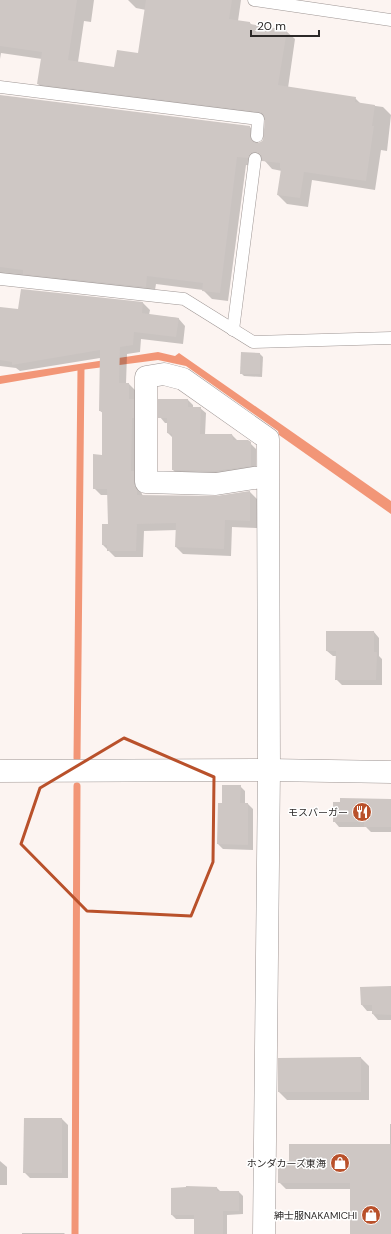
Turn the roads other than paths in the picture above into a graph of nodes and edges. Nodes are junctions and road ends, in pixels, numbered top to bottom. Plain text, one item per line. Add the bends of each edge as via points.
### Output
1 (254, 0) edge
2 (391, 20) edge
3 (0, 87) edge
4 (257, 136) dead end
5 (255, 159) dead end
6 (0, 279) edge
7 (233, 330) junction
8 (391, 338) edge
9 (268, 476) junction
10 (269, 770) junction
11 (0, 771) edge
12 (391, 772) edge
13 (264, 1234) edge

1 - 2 lane
3 - 4 lane via 258,119
5 - 7 lane
6 - 7 lane via 184,299
7 - 8 lane via 253,342
9 - 9 street via 268,439 183,379 164,374 146,377 146,482 216,484
9 - 10 street
10 - 11 street
10 - 12 street
10 - 13 street

